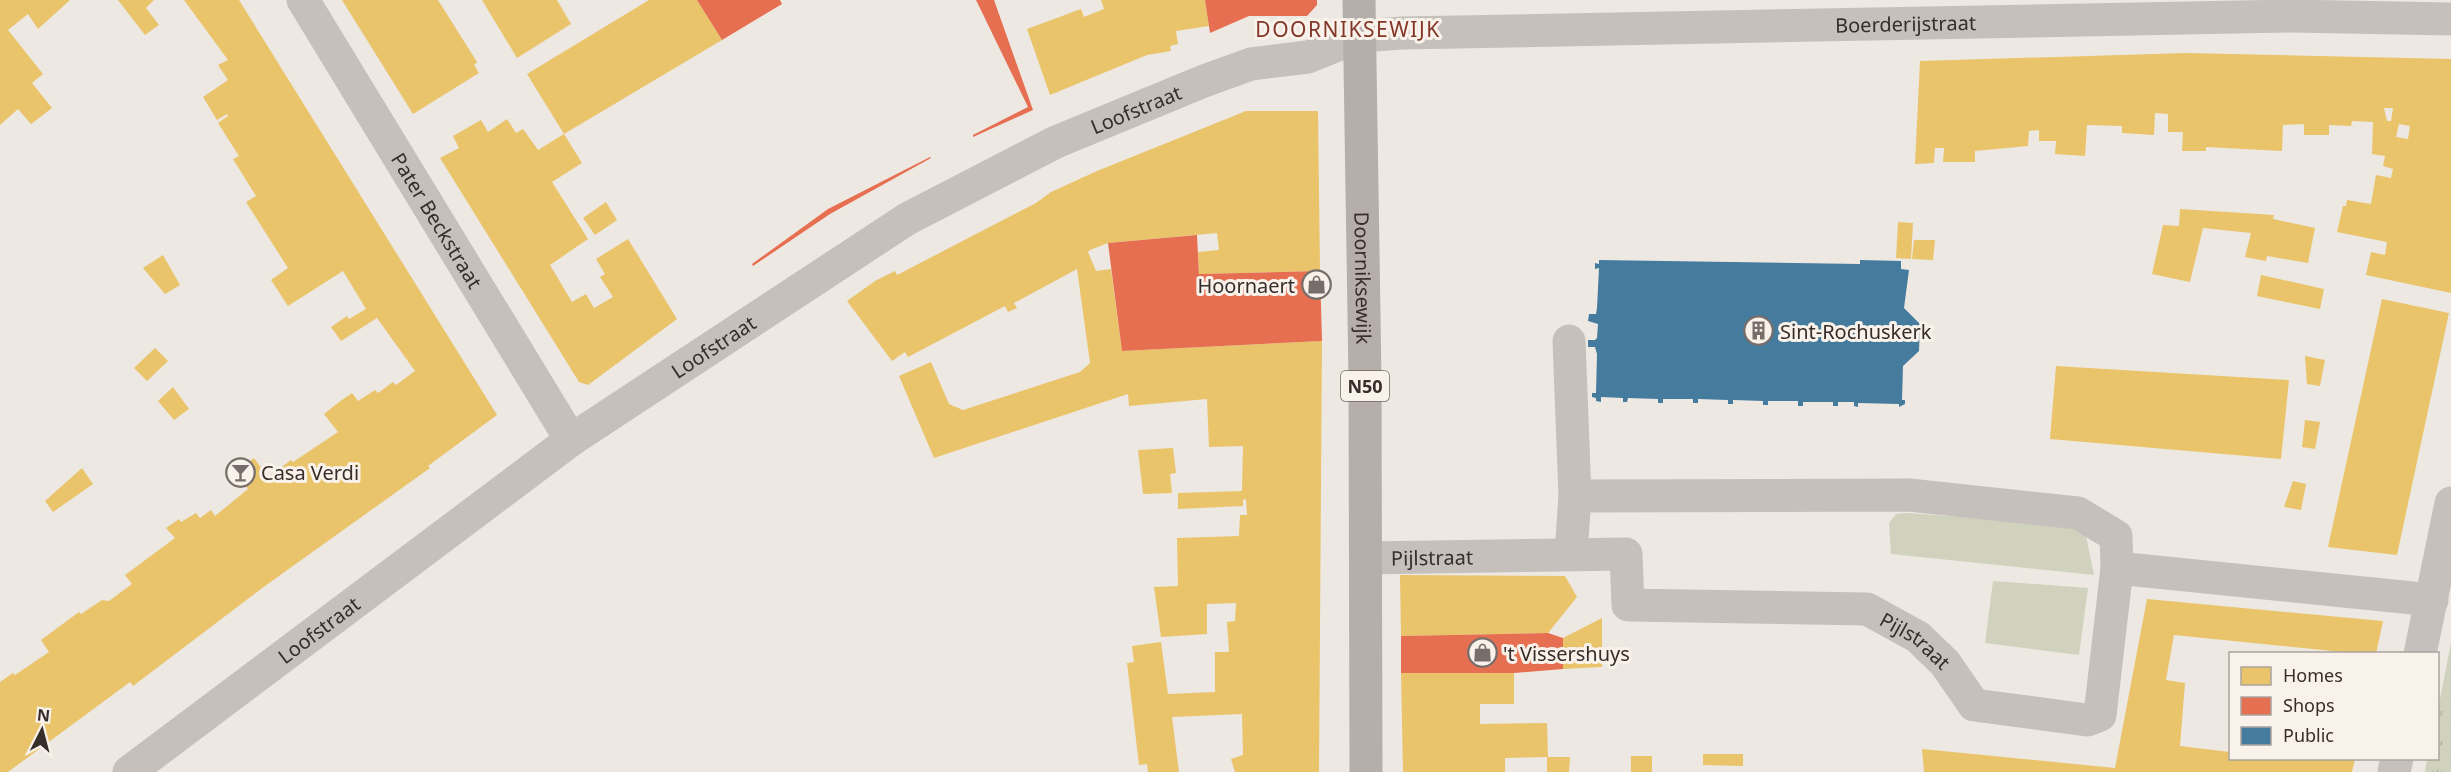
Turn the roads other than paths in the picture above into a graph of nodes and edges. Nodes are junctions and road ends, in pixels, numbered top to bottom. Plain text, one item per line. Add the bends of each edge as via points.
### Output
1 (303, 0) edge
2 (1359, 0) edge
3 (2451, 19) edge
4 (1359, 36) junction
5 (1569, 341) dead end
6 (571, 440) junction
7 (1575, 496) junction
8 (2451, 503) edge
9 (1571, 554) junction
10 (1366, 558) junction
11 (2117, 568) junction
12 (2432, 600) junction
13 (2420, 652) edge
14 (129, 772) edge
15 (1366, 772) edge

1 - 6 street, Pater Beckstraat
2 - 4 main road, Doorniksewijk / N50
3 - 4 street, Boerderijstraat via 2290,16
4 - 6 street, Loofstraat via 1308,57 1251,64 1056,142 907,219
4 - 10 main road, Doorniksewijk / N50
5 - 7 street
6 - 14 street, Loofstraat
7 - 9 street
7 - 11 street, Pijlstraat via 1909,495 2078,513 2116,536
8 - 12 street
9 - 10 street, Pijlstraat
9 - 11 street, Pijlstraat via 1626,554 1628,605 1867,609 1918,637 1945,663 1974,705 2088,720 2100,715
10 - 15 main road, Doorniksewijk / N50
11 - 12 street
12 - 13 street

